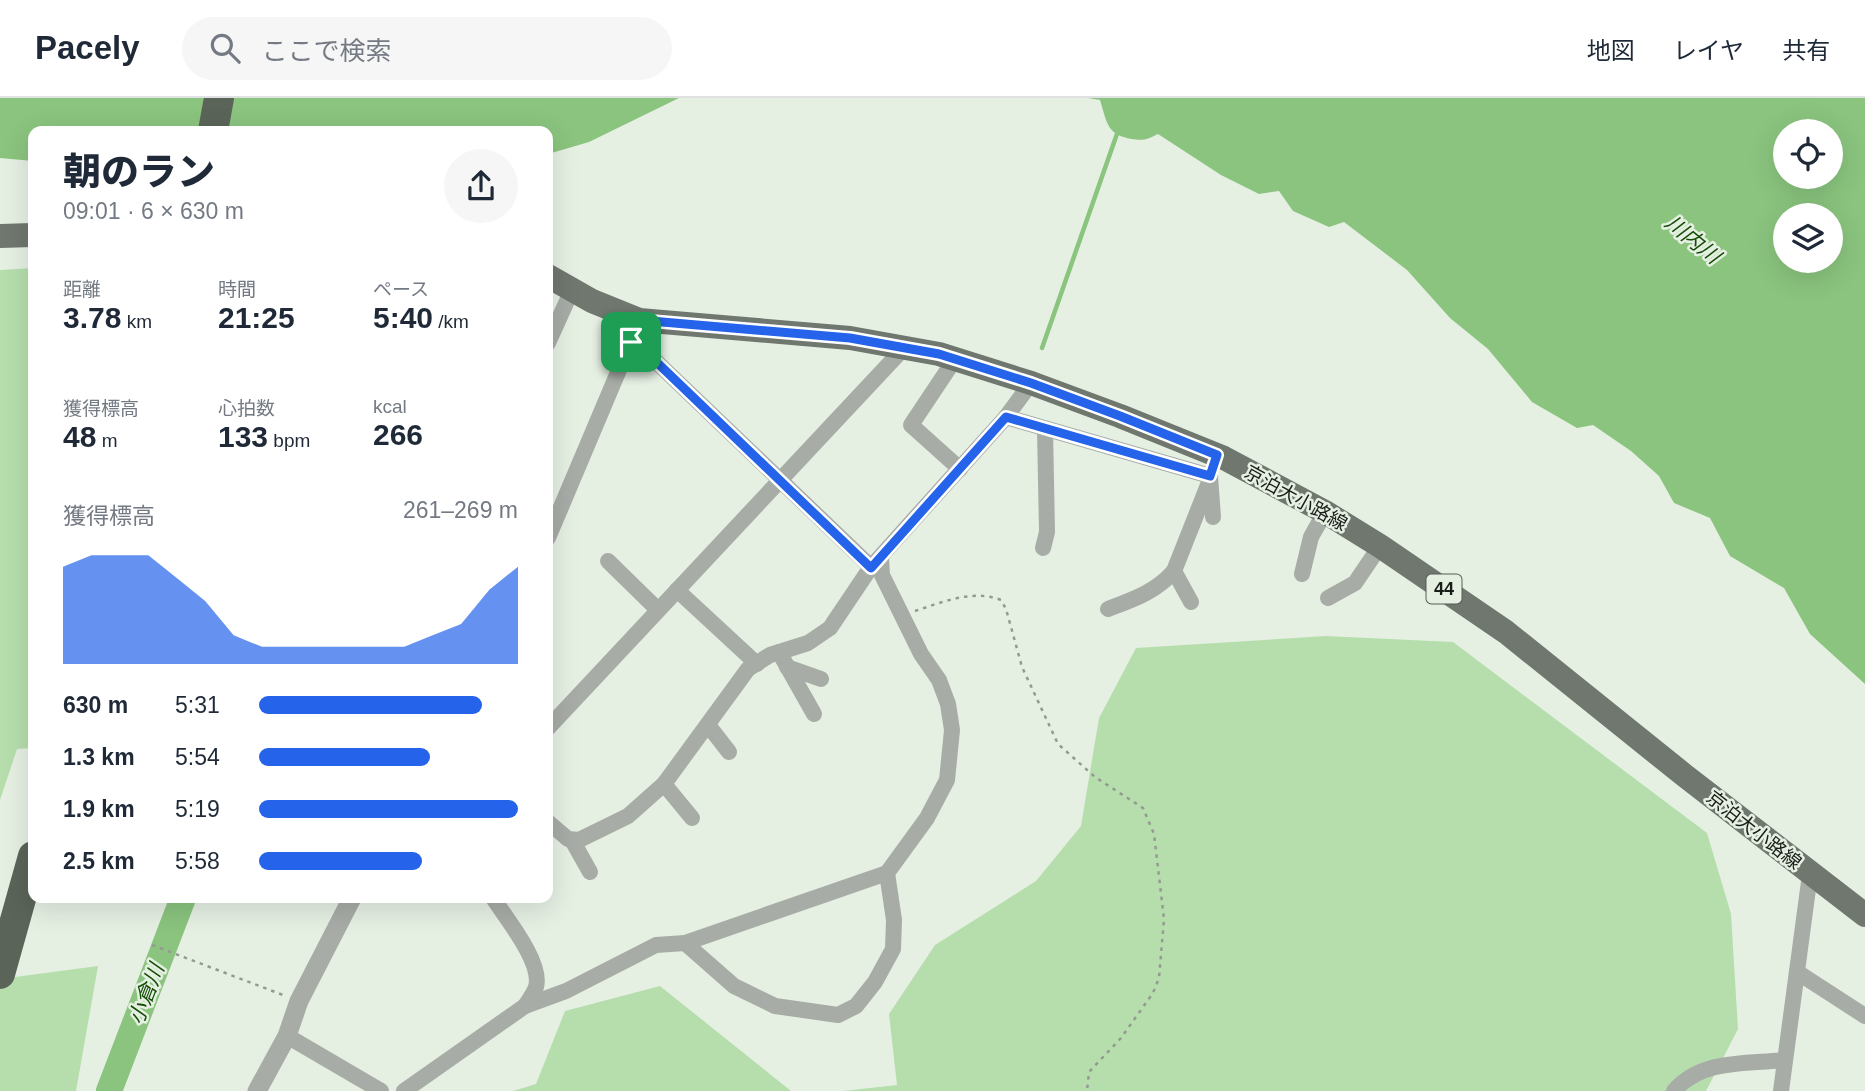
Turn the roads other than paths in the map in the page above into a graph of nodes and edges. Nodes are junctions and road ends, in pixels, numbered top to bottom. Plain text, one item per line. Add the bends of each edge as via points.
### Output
1 (219, 98) edge
2 (214, 126) edge
3 (28, 235) edge
4 (0, 236) edge
5 (553, 279) edge
6 (572, 289) junction
7 (635, 331) junction
8 (553, 332) edge
9 (904, 348) junction
10 (955, 359) junction
11 (1031, 383) junction
12 (1006, 417) junction
13 (1045, 429) junction
14 (1213, 466) junction
15 (960, 469) junction
16 (780, 480) junction
17 (1325, 512) junction
18 (1213, 517) dead end
19 (553, 526) edge
20 (1380, 546) junction
21 (1043, 548) dead end
22 (608, 561) dead end
23 (876, 563) junction
24 (1174, 571) junction
25 (1302, 574) dead end
26 (677, 590) junction
27 (1328, 598) dead end
28 (1191, 602) dead end
29 (1108, 609) dead end
30 (658, 610) junction
31 (783, 660) junction
32 (757, 664) junction
33 (821, 679) dead end
34 (814, 714) dead end
35 (553, 723) edge
36 (708, 725) junction
37 (729, 752) dead end
38 (664, 784) junction
39 (692, 818) dead end
40 (553, 826) edge
41 (572, 839) junction
42 (590, 873) dead end
43 (887, 873) junction
44 (28, 874) edge
45 (1810, 874) junction
46 (349, 903) edge
47 (496, 903) edge
48 (1865, 915) edge
49 (685, 943) junction
50 (1797, 972) junction
51 (0, 974) edge
52 (525, 1006) junction
53 (1865, 1016) edge
54 (287, 1036) junction
55 (1785, 1060) junction
56 (257, 1091) edge
57 (381, 1091) edge
58 (404, 1091) edge
59 (1674, 1091) edge
60 (1781, 1091) edge

1 - 2 highway
3 - 4 main road
5 - 6 main road, 京泊大小路線 / 44
6 - 7 main road, 京泊大小路線 / 44
6 - 8 street
7 - 9 main road, 京泊大小路線 / 44 via 850,338
7 - 16 street via 645,351
7 - 19 street
9 - 10 main road, 京泊大小路線 / 44
9 - 16 street
10 - 11 main road, 京泊大小路線 / 44
10 - 15 street via 911,425
11 - 12 street
11 - 14 main road, 京泊大小路線 / 44 via 1120,416
12 - 13 street
12 - 15 street
13 - 14 street
13 - 21 street via 1047,532
14 - 17 main road, 京泊大小路線 / 44
14 - 18 street
14 - 24 street
15 - 23 street
16 - 23 street
16 - 26 street
17 - 20 main road, 京泊大小路線 / 44
17 - 25 street via 1311,537
20 - 27 street via 1355,583
20 - 45 main road, 京泊大小路線 / 44 via 1506,632
22 - 30 street
23 - 31 street via 831,628
23 - 43 street via 921,654 939,680 952,730 947,780 927,818
24 - 28 street
24 - 29 street via 1144,595
26 - 30 street
26 - 32 street
30 - 35 street
31 - 32 street
31 - 33 street
31 - 34 street
32 - 36 street via 748,669
36 - 37 street
36 - 38 street
38 - 39 street
38 - 41 street via 628,816 579,840
40 - 41 street
41 - 42 street
43 - 49 street
43 - 49 street via 893,949 876,982 856,1006 838,1015 775,1006 734,986
44 - 51 highway
45 - 48 main road, 京泊大小路線 / 44
45 - 50 street
46 - 54 street via 299,1001
47 - 52 street via 534,963 536,988
49 - 52 street via 656,945 566,991
50 - 53 street
50 - 55 street
52 - 58 street
54 - 56 street
54 - 57 street
55 - 59 street via 1707,1068 1693,1073
55 - 60 street

